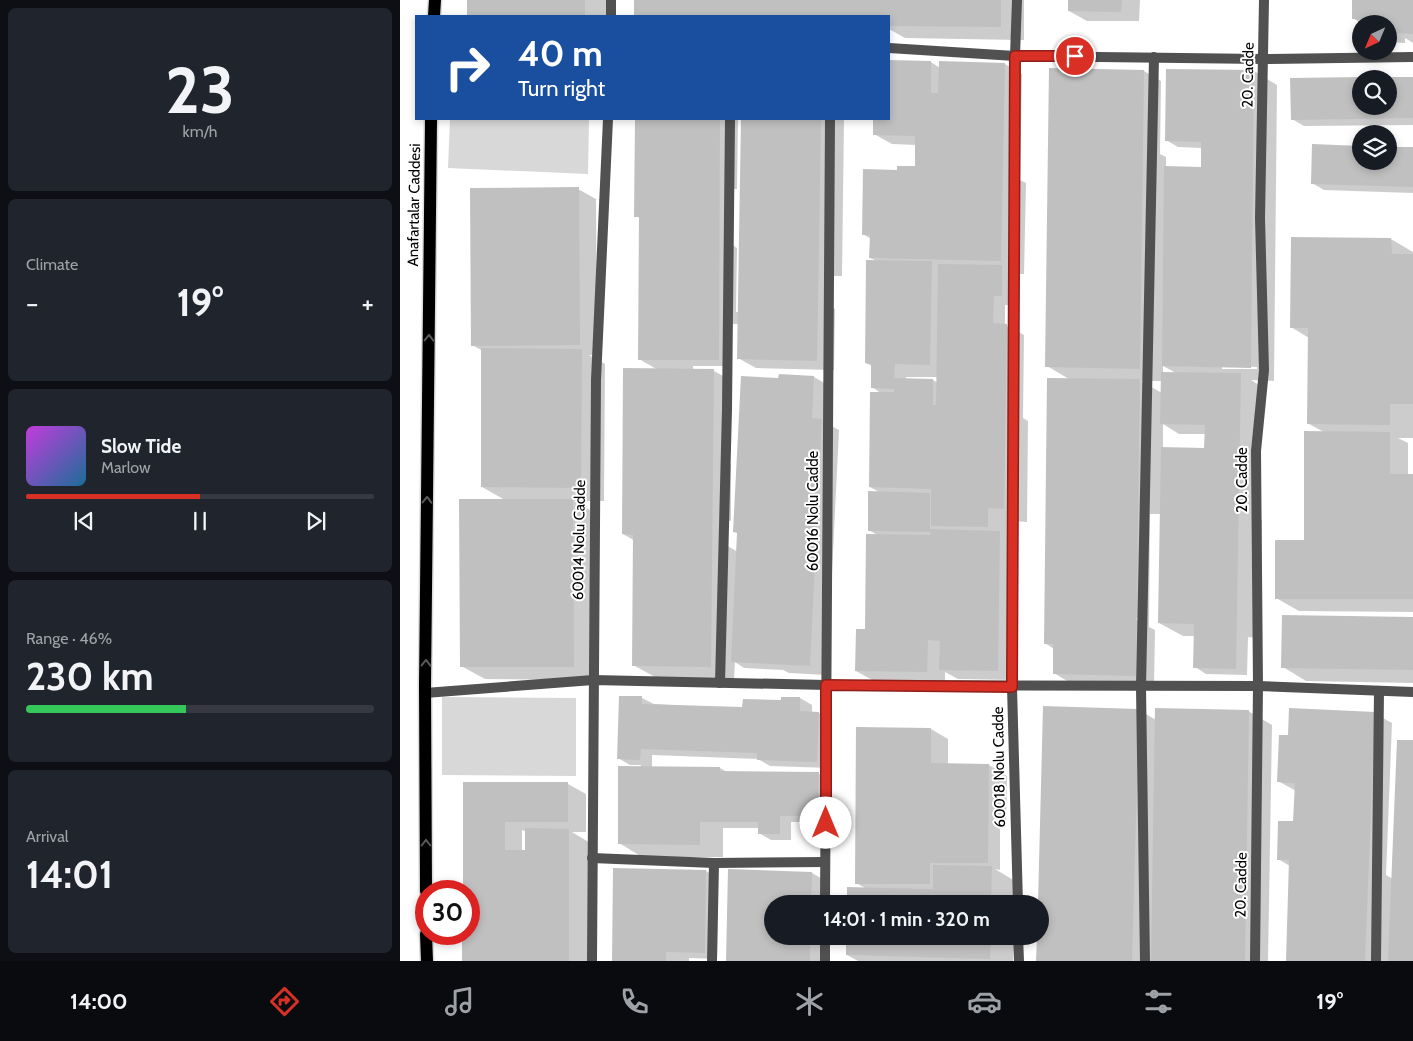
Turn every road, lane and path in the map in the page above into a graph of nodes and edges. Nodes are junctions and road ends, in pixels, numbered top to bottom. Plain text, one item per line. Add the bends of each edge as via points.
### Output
1 (435, 0) edge
2 (611, 0) edge
3 (1017, 0) edge
4 (1264, 0) edge
5 (434, 15) edge
6 (611, 15) edge
7 (890, 48) edge
8 (1015, 56) junction
9 (1154, 57) junction
10 (1413, 57) edge
11 (1263, 59) junction
12 (431, 120) edge
13 (608, 120) edge
14 (730, 120) edge
15 (830, 120) edge
16 (593, 680) junction
17 (720, 683) junction
18 (826, 685) junction
19 (1258, 686) junction
20 (1012, 687) junction
21 (1141, 687) junction
22 (1379, 691) junction
23 (1413, 692) edge
24 (425, 693) junction
25 (592, 858) junction
26 (825, 862) junction
27 (714, 863) junction
28 (426, 880) edge
29 (825, 895) edge
30 (1018, 895) edge
31 (426, 945) edge
32 (825, 945) edge
33 (1018, 945) edge
34 (427, 961) edge
35 (592, 961) edge
36 (712, 961) edge
37 (824, 961) edge
38 (1019, 961) edge
39 (1145, 961) edge
40 (1255, 961) edge
41 (1376, 961) edge

1 - 5 main road
2 - 6 street
3 - 8 street, 60018 Nolu Cadde
4 - 11 street, 20. Cadde
7 - 8 street
8 - 9 street
8 - 20 street, 60018 Nolu Cadde
9 - 11 street
9 - 21 street
10 - 11 street
11 - 19 street, 20. Cadde via 1260,218 1264,370 1256,451
24 -> 12 main road, Anafartalar Caddesi
13 - 16 street, 60014 Nolu Cadde via 596,380
14 - 17 street
15 - 18 street, 60016 Nolu Cadde
16 - 17 street
16 - 24 street
16 - 25 street, 60014 Nolu Cadde
17 - 18 street
18 - 20 street
18 - 26 street, 60016 Nolu Cadde
19 - 21 street
19 - 22 street
19 - 40 street, 20. Cadde
20 - 21 street
20 - 30 street, 60018 Nolu Cadde
21 - 39 street
22 - 23 street
22 - 41 street
28 -> 24 main road, Anafartalar Caddesi
25 - 27 street
25 - 35 street, 60014 Nolu Cadde
26 - 27 street
26 - 29 street, 60016 Nolu Cadde
27 - 36 street
31 - 34 main road
32 - 37 street
33 - 38 street

